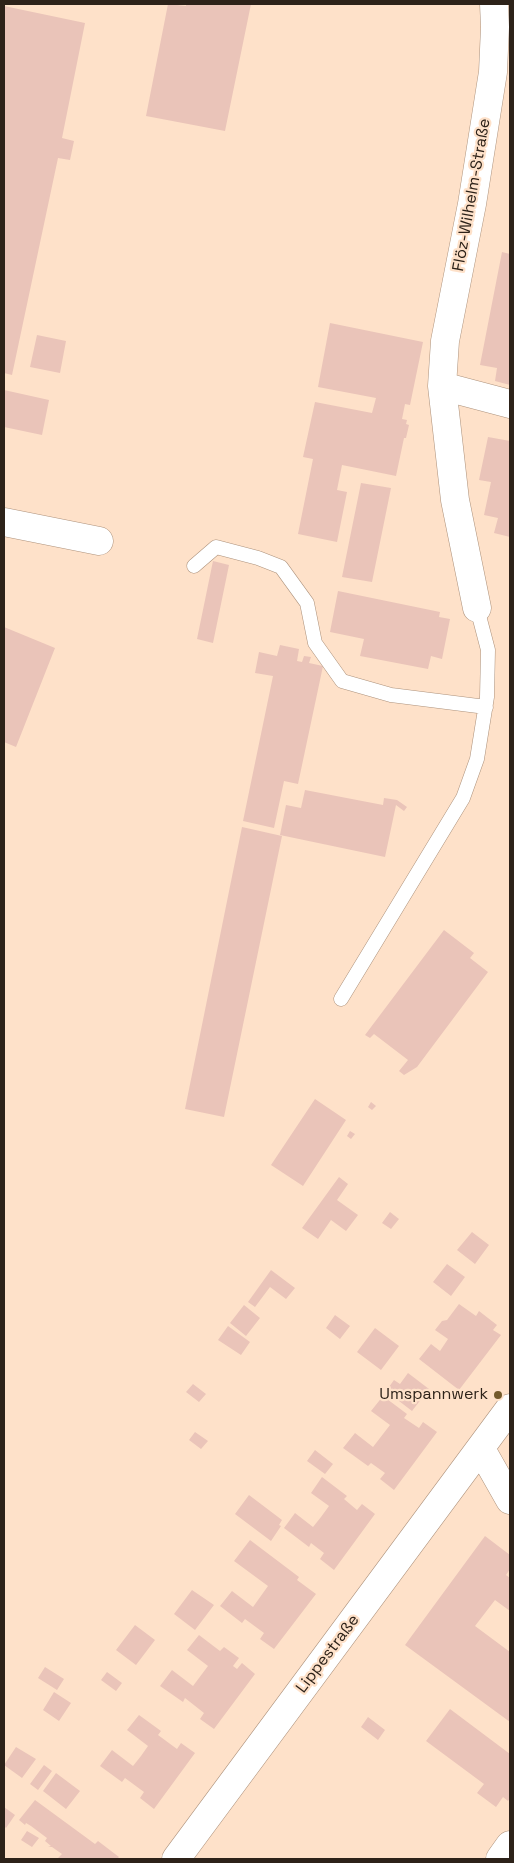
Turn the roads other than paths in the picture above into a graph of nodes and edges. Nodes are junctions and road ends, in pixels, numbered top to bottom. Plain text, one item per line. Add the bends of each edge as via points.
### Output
1 (494, 4) edge
2 (442, 386) junction
3 (510, 404) edge
4 (4, 522) edge
5 (99, 541) dead end
6 (194, 566) dead end
7 (478, 608) joint
8 (486, 707) junction
9 (341, 999) dead end
10 (510, 1408) edge
11 (481, 1449) junction
12 (510, 1500) edge
13 (510, 1845) edge
14 (176, 1859) edge
15 (500, 1859) edge

1 - 2 street, Flöz-Wilhelm-Straße via 493,72 472,204 445,341
2 - 3 street
2 - 7 street, Flöz-Wilhelm-Straße via 455,500
4 - 5 street
6 - 8 lane via 216,547 281,567 307,603 315,643 342,680 391,695
7 - 8 lane via 488,650
8 - 9 lane via 477,759 463,798
10 - 11 street, Lippestraße
11 - 12 street
11 - 14 street, Lippestraße
13 - 15 street

